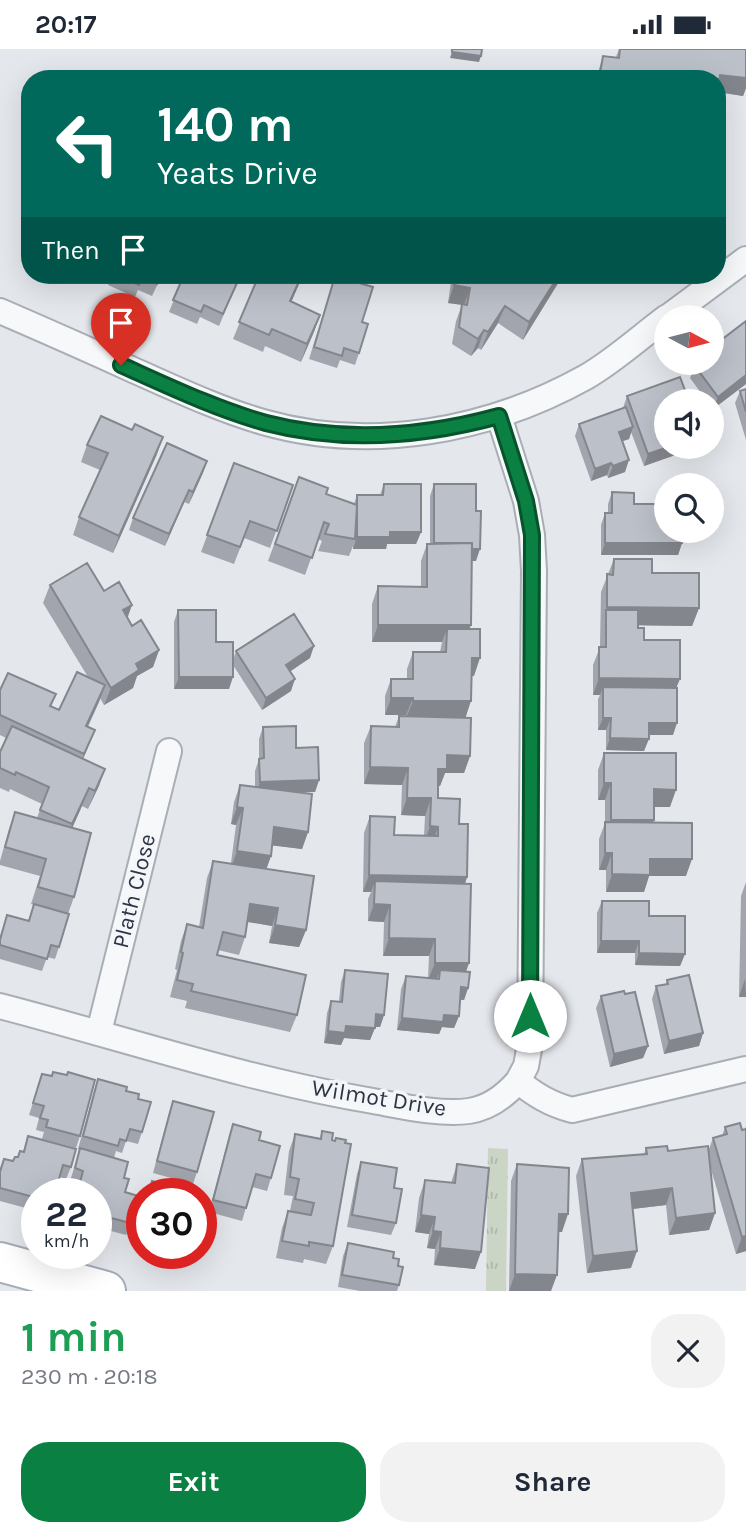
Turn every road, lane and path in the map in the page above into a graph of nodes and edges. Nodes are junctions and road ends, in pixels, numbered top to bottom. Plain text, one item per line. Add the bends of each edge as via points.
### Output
1 (746, 259) edge
2 (726, 274) edge
3 (712, 284) edge
4 (683, 305) edge
5 (0, 311) edge
6 (654, 327) edge
7 (499, 416) junction
8 (169, 751) dead end
9 (0, 1006) edge
10 (99, 1032) junction
11 (746, 1069) edge
12 (518, 1081) junction
13 (0, 1262) edge
14 (106, 1291) edge

1 - 2 street
3 - 4 street
5 - 7 street via 226,410 296,430 409,435
6 - 7 street via 587,376
7 - 12 street via 526,501 534,571 530,1044
8 - 10 street, Plath Close
9 - 10 street, Wilmot Drive
10 - 12 street, Wilmot Drive via 308,1088 406,1107 469,1111 495,1102
11 - 12 street via 572,1110 535,1095
13 - 14 main road

